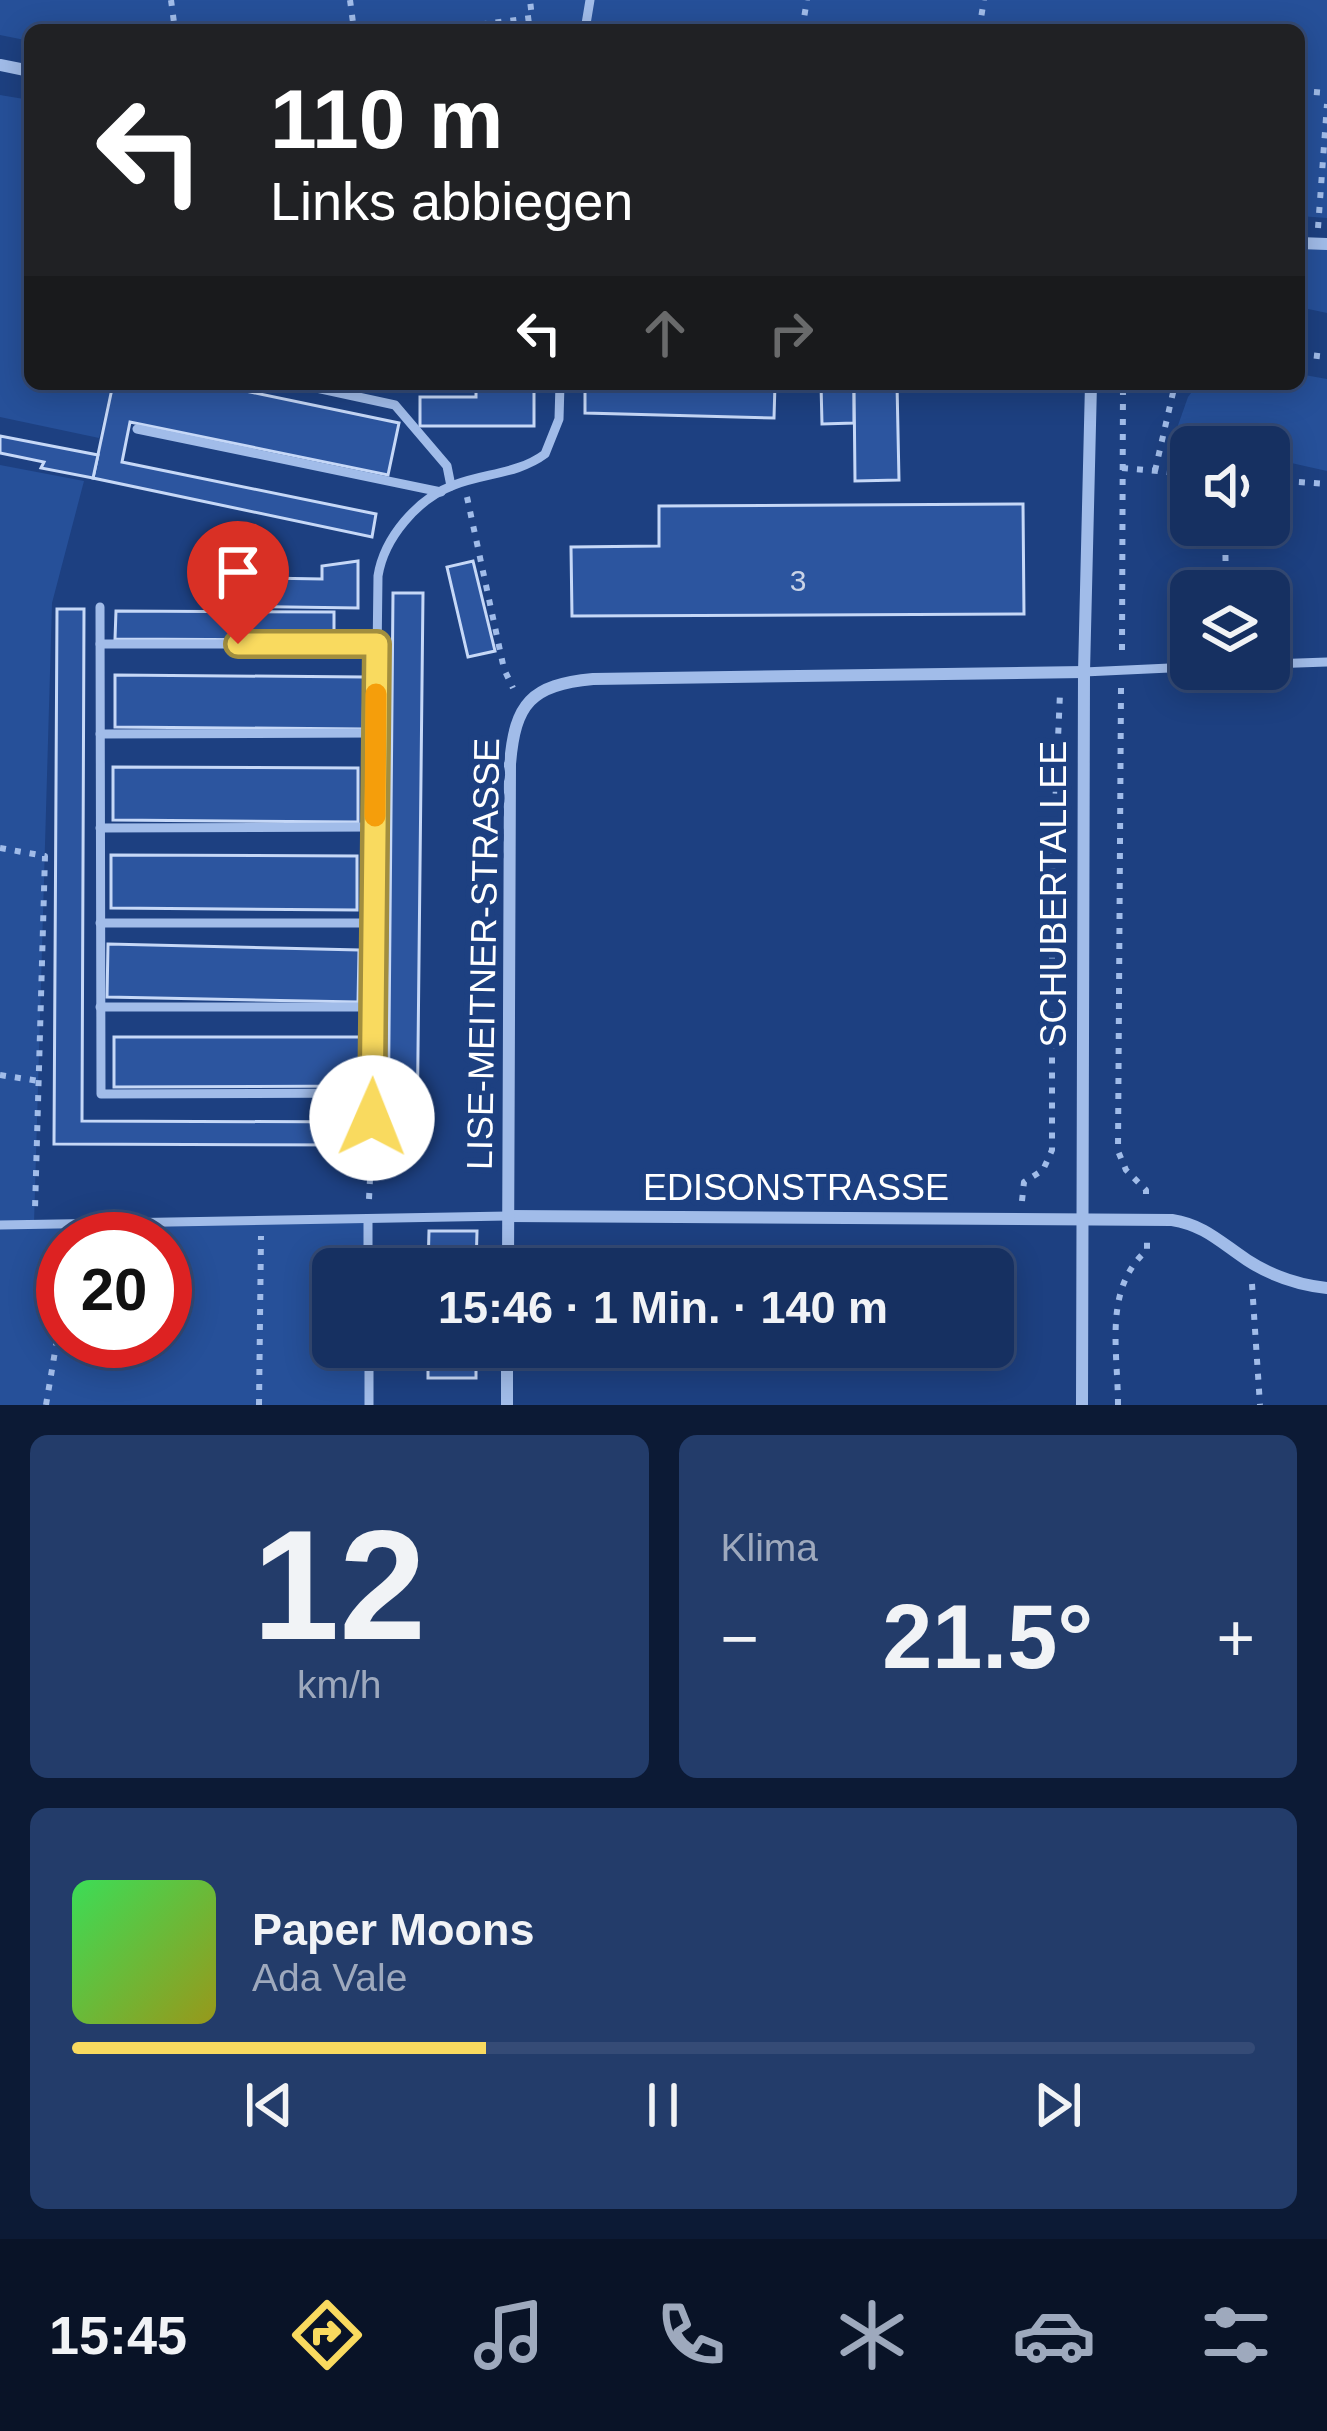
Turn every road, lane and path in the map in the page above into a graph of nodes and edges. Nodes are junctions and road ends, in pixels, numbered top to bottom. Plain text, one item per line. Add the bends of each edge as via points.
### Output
1 (530, 0) edge
2 (484, 24) edge
3 (1327, 104) edge
4 (1322, 244) edge
5 (326, 390) edge
6 (560, 390) edge
7 (1091, 390) edge
8 (1123, 390) edge
9 (1174, 390) edge
10 (137, 429) dead end
11 (1089, 466) junction
12 (1123, 468) junction
13 (1155, 471) junction
14 (1170, 472) edge
15 (1290, 481) edge
16 (464, 482) junction
17 (1327, 484) edge
18 (446, 489) junction
19 (100, 608) dead end
20 (100, 644) junction
21 (377, 644) junction
22 (1327, 662) edge
23 (1290, 663) edge
24 (1170, 668) edge
25 (1122, 670) junction
26 (1060, 672) junction
27 (1084, 672) junction
28 (523, 707) junction
29 (376, 733) junction
30 (100, 734) junction
31 (375, 827) junction
32 (100, 828) junction
33 (0, 848) edge
34 (374, 922) junction
35 (100, 923) junction
36 (100, 1007) junction
37 (373, 1007) junction
38 (0, 1075) edge
39 (39, 1082) junction
40 (372, 1093) junction
41 (371, 1143) joint
42 (508, 1216) junction
43 (368, 1219) junction
44 (1023, 1219) junction
45 (1083, 1219) junction
46 (261, 1220) junction
47 (1147, 1220) junction
48 (34, 1224) junction
49 (0, 1225) edge
50 (368, 1248) edge
51 (508, 1248) edge
52 (1251, 1263) junction
53 (1327, 1288) edge
54 (52, 1368) edge
55 (369, 1368) edge
56 (507, 1368) edge
57 (46, 1405) edge
58 (259, 1405) edge
59 (370, 1405) edge
60 (507, 1405) edge
61 (1082, 1405) edge
62 (1118, 1405) edge
63 (1260, 1405) edge

1 - 2 path via 532,18
3 - 4 path
5 - 18 lane via 395,405 446,466
6 - 16 lane via 560,418 545,454
7 - 11 street, SCHUBERTALLEE
8 - 12 path
9 - 13 path
10 - 18 lane
11 - 12 path
11 - 27 street, SCHUBERTALLEE
12 - 13 path
12 - 25 path
13 - 14 path
15 - 17 path
16 - 18 lane
16 - 28 path via 504,669
18 - 21 lane via 382,551
19 - 20 lane
20 - 21 lane
20 - 30 lane
21 - 29 lane
22 - 23 lane
24 - 25 lane
25 - 27 lane
25 - 47 path via 1118,1151 1146,1190
26 - 27 street, LISE-MEITNER-STRASSE
26 - 28 street, LISE-MEITNER-STRASSE via 593,679 556,684
26 - 44 path via 1052,1150 1021,1189
27 - 45 street, SCHUBERTALLEE
28 - 42 street, LISE-MEITNER-STRASSE via 510,764
29 - 30 lane
29 - 31 lane
30 - 32 lane
31 - 32 lane
31 - 34 lane
32 - 35 lane
33 - 39 path via 45,856
34 - 35 lane
34 - 37 lane
35 - 36 lane
36 - 37 lane
36 - 40 lane via 101,1094
37 - 40 lane
38 - 39 path
39 - 48 path
40 - 41 lane
41 - 43 path
42 - 43 lane
42 - 44 street, EDISONSTRASSE
42 - 51 street, LISE-MEITNER-STRASSE
43 - 46 lane
43 - 50 lane
44 - 45 street, EDISONSTRASSE
45 - 47 street, EDISONSTRASSE
45 - 61 street, SCHUBERTALLEE
46 - 48 lane
46 - 58 path
47 - 52 street, EDISONSTRASSE via 1198,1224
47 - 62 path via 1147,1250 1117,1292
48 - 49 lane
52 - 53 street, EDISONSTRASSE
52 - 63 path
54 - 57 path
55 - 59 lane
56 - 60 street

